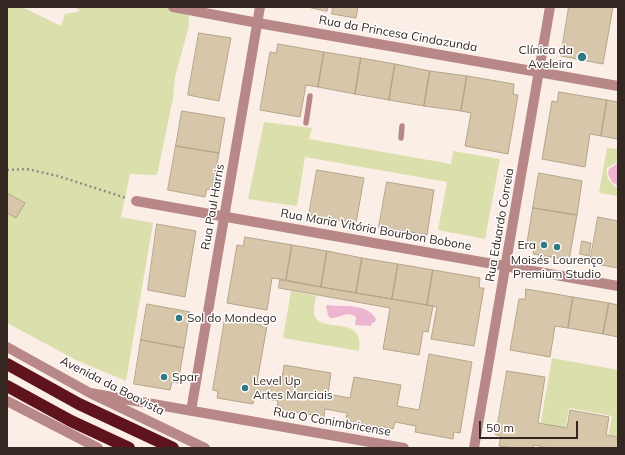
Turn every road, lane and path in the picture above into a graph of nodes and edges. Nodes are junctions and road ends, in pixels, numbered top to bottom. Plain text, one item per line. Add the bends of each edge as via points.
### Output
1 (173, 7) edge
2 (260, 7) edge
3 (550, 7) edge
4 (258, 23) junction
5 (539, 72) junction
6 (618, 86) edge
7 (310, 96) dead end
8 (306, 123) dead end
9 (402, 126) dead end
10 (401, 138) dead end
11 (7, 170) edge
12 (136, 201) joint
13 (224, 218) junction
14 (506, 266) junction
15 (618, 286) edge
16 (7, 347) edge
17 (7, 364) edge
18 (7, 386) edge
19 (90, 393) junction
20 (7, 401) edge
21 (191, 411) junction
22 (98, 448) edge
23 (129, 448) edge
24 (173, 448) edge
25 (205, 448) edge
26 (404, 448) edge
27 (474, 448) edge

1 - 4 street, Rua da Princesa Cindazunda
2 - 4 street, Rua Paul Harris
3 - 5 street, Rua Eduardo Correia
4 - 5 street, Rua da Princesa Cindazunda
4 - 13 street, Rua Paul Harris
5 - 6 street, Rua da Princesa Cindazunda
5 - 14 street, Rua Eduardo Correia
7 - 8 lane
9 - 10 lane
11 - 12 path via 27,169 58,176
12 - 13 street, Rua Maria Vitória Bourbon Bobone
13 - 14 street, Rua Maria Vitória Bourbon Bobone
13 - 21 street, Rua Paul Harris
14 - 15 street, Rua Maria Vitória Bourbon Bobone
14 - 27 street, Rua Eduardo Correia
16 - 19 street, Avenida da Boavista
17 - 24 highway via 79,404
18 - 23 highway via 71,421
19 - 21 street, Rua O Conimbricense
19 - 25 street, Avenida da Boavista
20 - 22 street
21 - 26 street, Rua O Conimbricense

